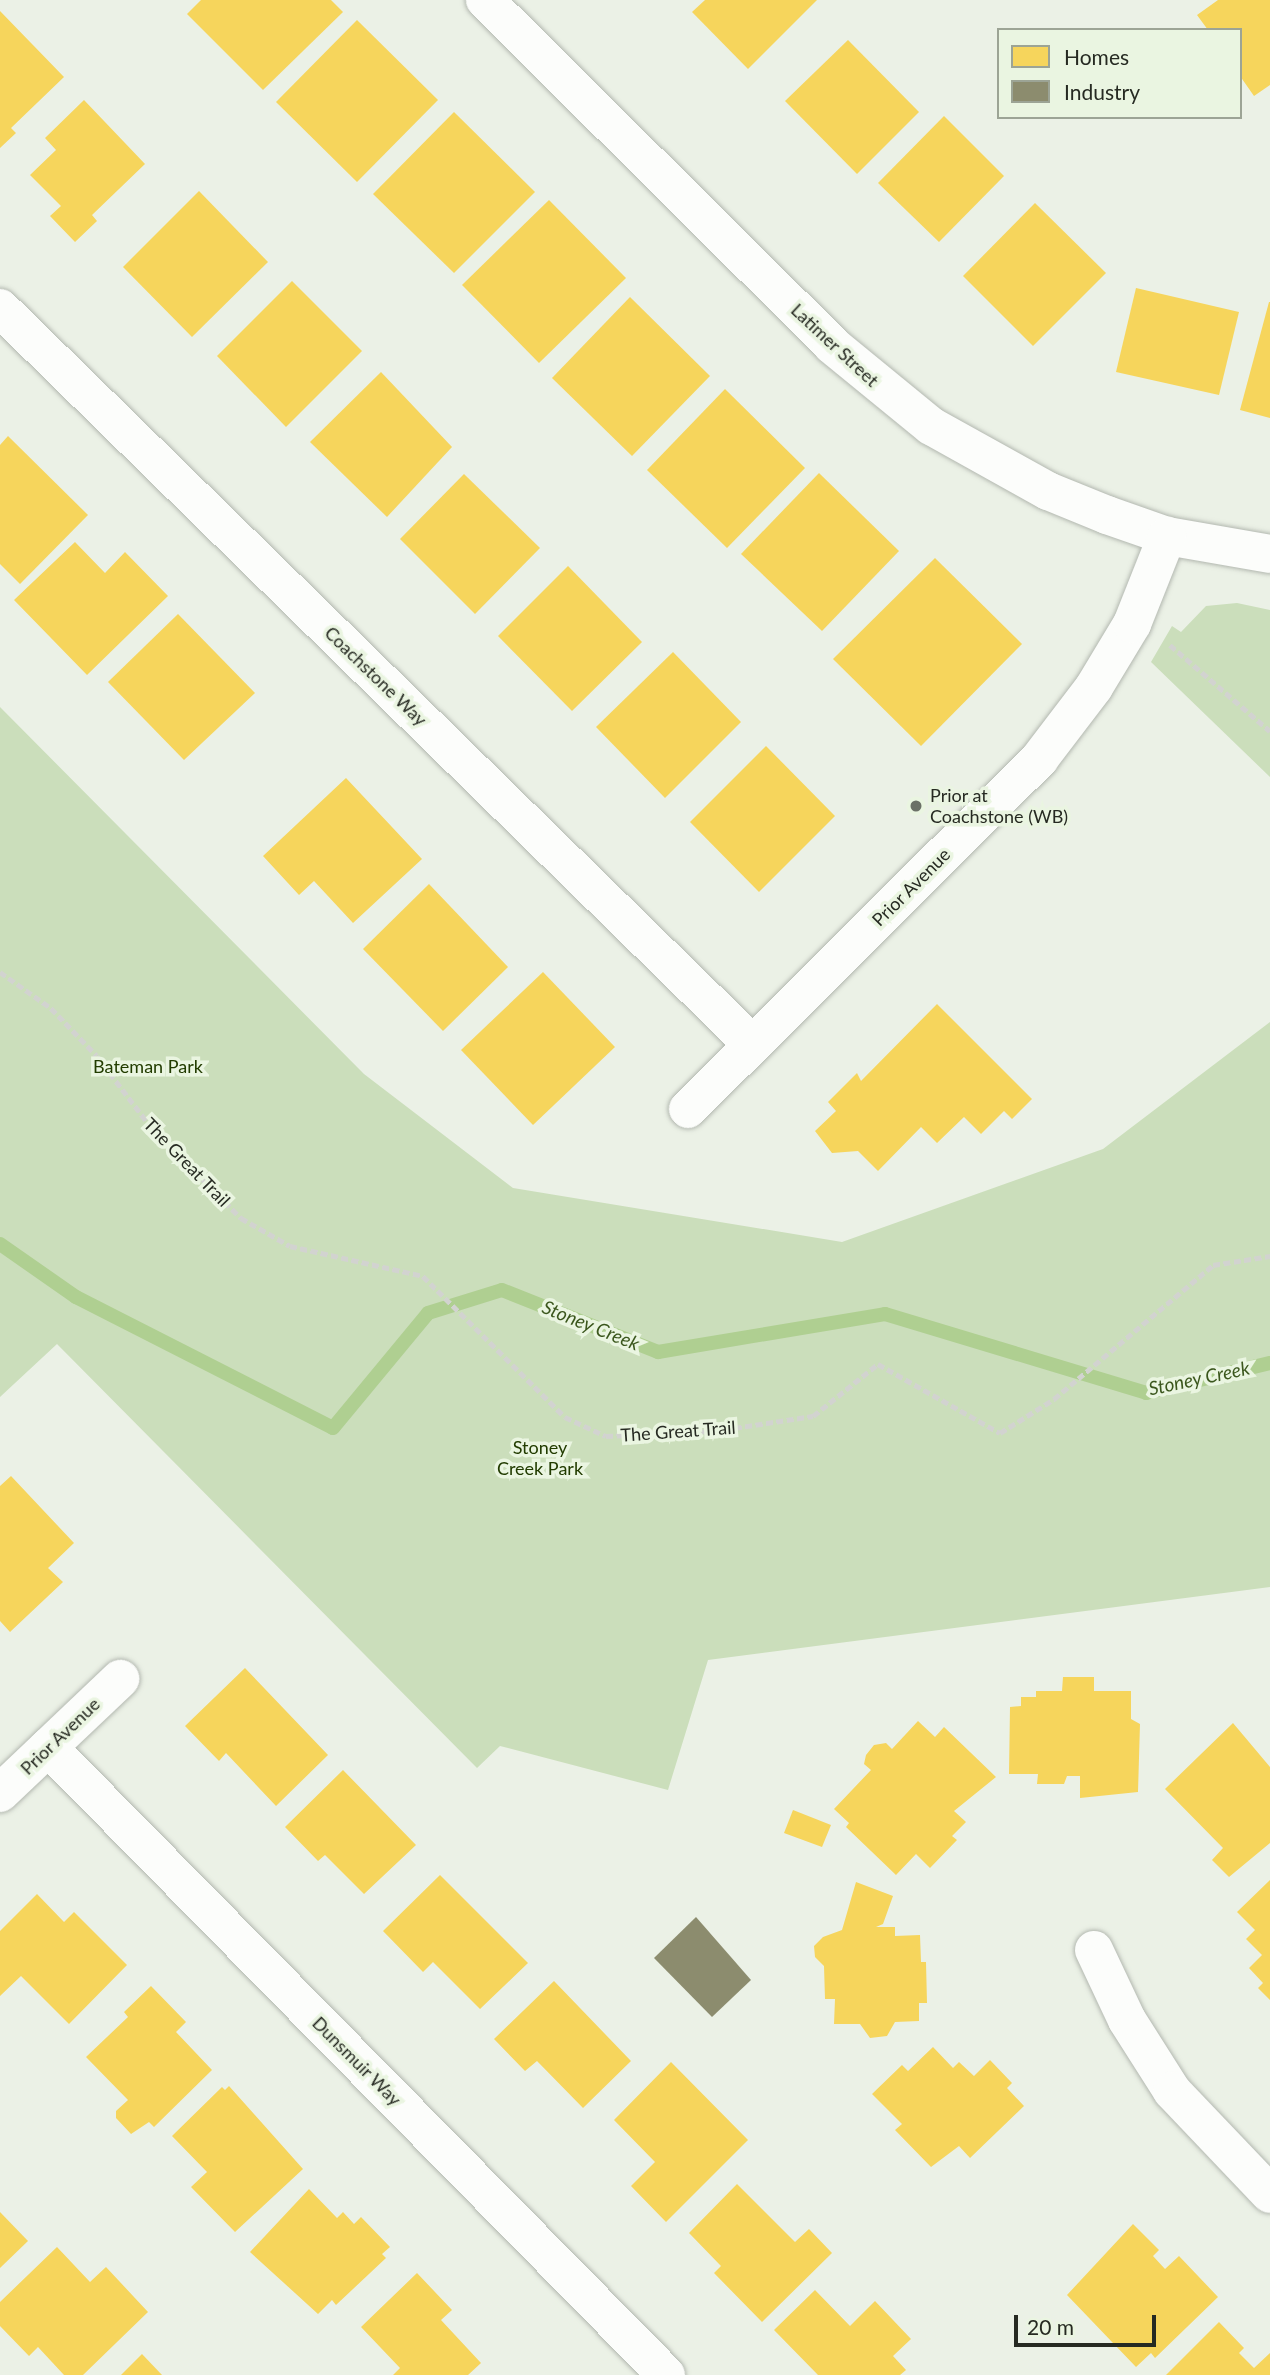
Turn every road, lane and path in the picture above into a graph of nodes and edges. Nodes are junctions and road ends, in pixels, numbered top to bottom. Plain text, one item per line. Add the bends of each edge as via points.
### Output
1 (485, 0) edge
2 (0, 308) edge
3 (1167, 536) junction
4 (1270, 554) edge
5 (1132, 624) junction
6 (1270, 732) edge
7 (0, 972) edge
8 (752, 1044) junction
9 (688, 1109) dead end
10 (1270, 1256) edge
11 (120, 1679) dead end
12 (48, 1747) junction
13 (0, 1793) edge
14 (1094, 1950) dead end
15 (1265, 2180) edge
16 (666, 2375) edge

1 - 3 street, Latimer Street via 879,388 932,426 1048,491
2 - 8 street, Coachstone Way
3 - 4 street, Latimer Street
3 - 5 street, Prior Avenue
5 - 6 path via 1186,654
5 - 8 street, Prior Avenue via 1094,687 1040,758
7 - 10 path, The Great Trail via 51,1008 97,1056 151,1127 241,1218 290,1246 423,1276 565,1417 606,1436 714,1431 813,1416 878,1364 1000,1433 1054,1399 1213,1265
8 - 9 street, Prior Avenue
11 - 12 street, Prior Avenue
12 - 13 street, Prior Avenue
12 - 16 street, Dunsmuir Way
14 - 15 street via 1127,2021 1172,2091

